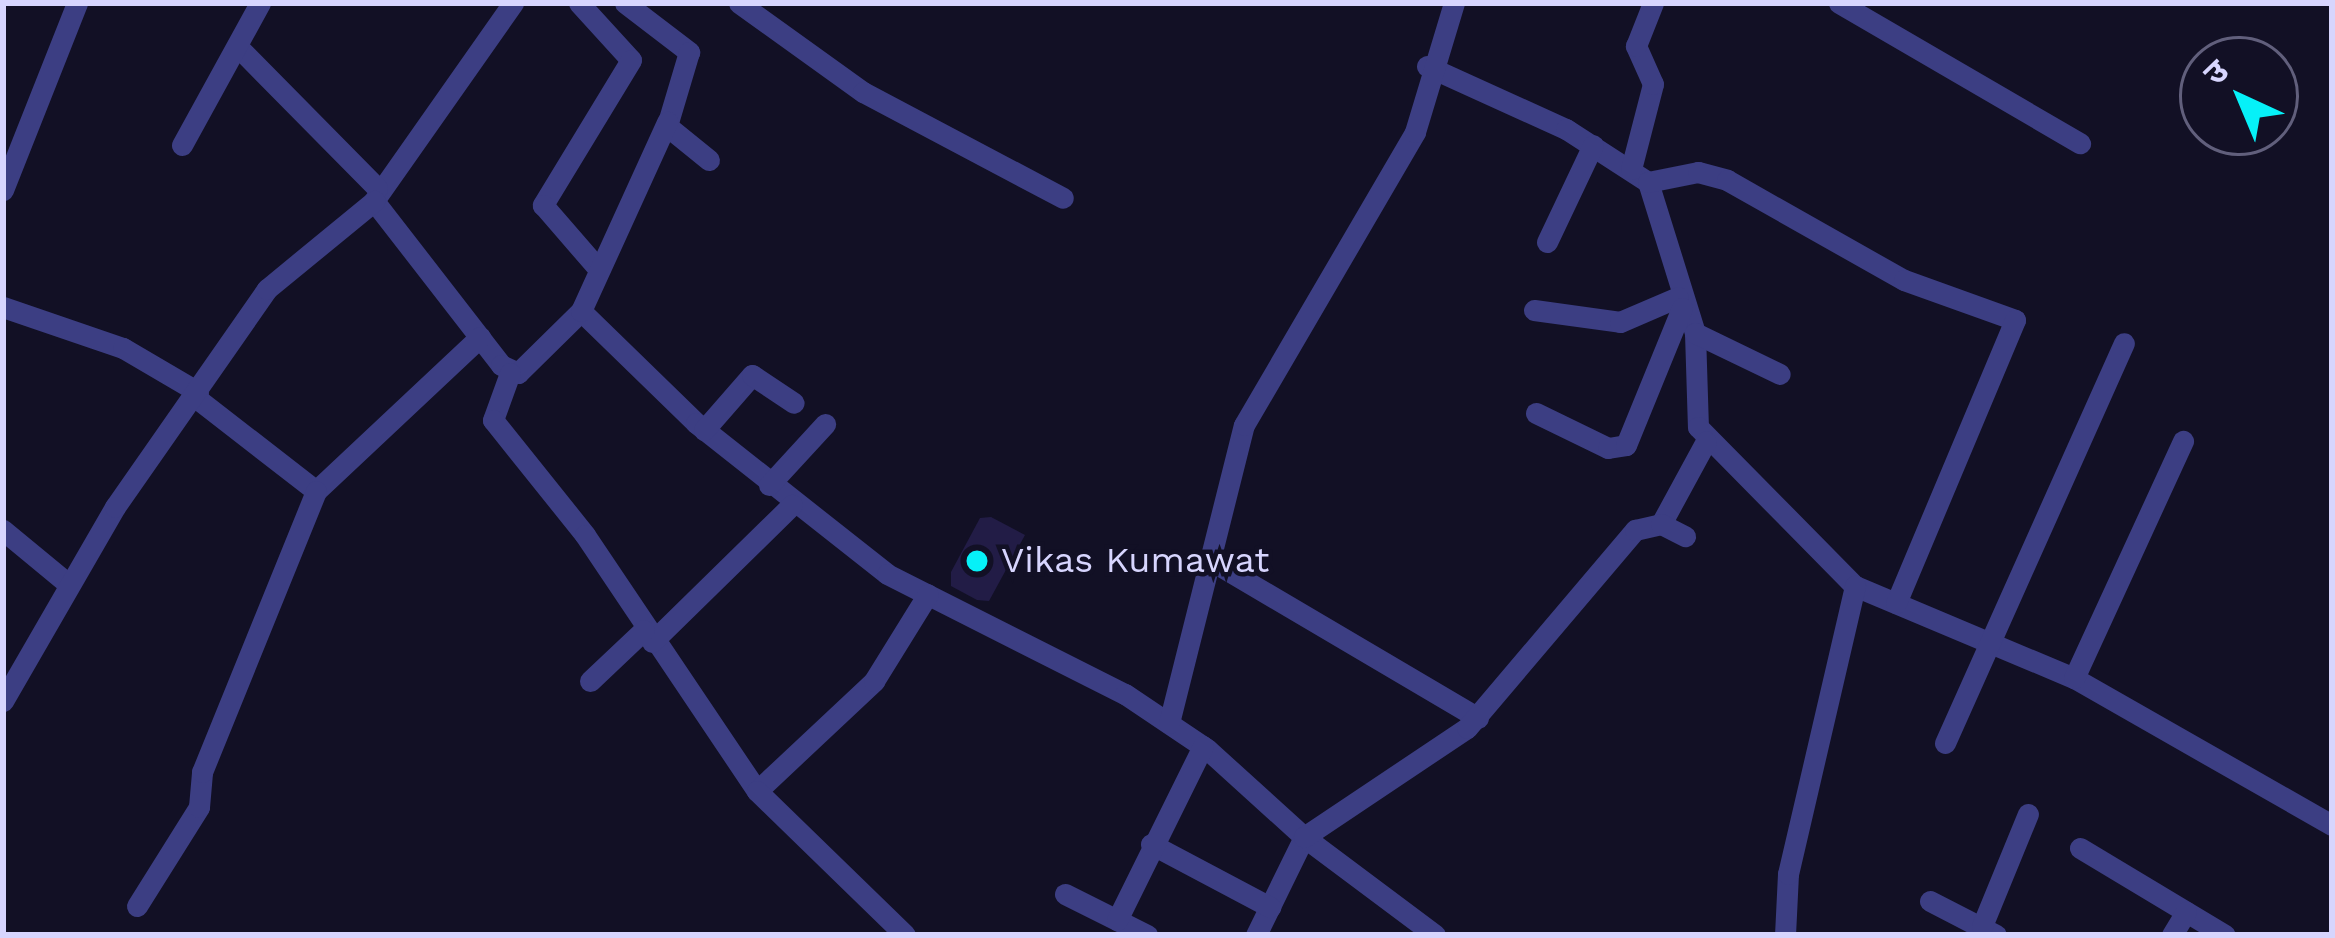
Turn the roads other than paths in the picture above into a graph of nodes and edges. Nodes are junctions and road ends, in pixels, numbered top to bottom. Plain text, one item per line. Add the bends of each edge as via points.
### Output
1 (77, 3) edge
2 (260, 3) edge
3 (625, 3) edge
4 (739, 3) edge
5 (1454, 3) edge
6 (1653, 3) edge
7 (1839, 3) edge
8 (512, 4) edge
9 (588, 8) edge
10 (238, 47) junction
11 (1427, 66) junction
12 (667, 122) junction
13 (2080, 143) dead end
14 (1593, 145) junction
15 (182, 146) dead end
16 (709, 160) dead end
17 (1640, 176) junction
18 (3, 190) edge
19 (376, 195) junction
20 (1064, 198) dead end
21 (1547, 242) dead end
22 (595, 265) junction
23 (1680, 302) junction
24 (3, 307) edge
25 (1534, 310) dead end
26 (580, 311) junction
27 (1695, 334) junction
28 (479, 337) junction
29 (2124, 343) dead end
30 (511, 373) junction
31 (1780, 374) dead end
32 (197, 394) junction
33 (794, 404) dead end
34 (1536, 413) dead end
35 (825, 424) dead end
36 (704, 430) junction
37 (1706, 441) junction
38 (2183, 441) dead end
39 (769, 485) junction
40 (316, 491) junction
41 (792, 505) junction
42 (1661, 524) junction
43 (3, 530) edge
44 (1685, 536) dead end
45 (1210, 560) junction
46 (67, 584) junction
47 (1856, 586) junction
48 (928, 594) junction
49 (1896, 603) junction
50 (648, 636) junction
51 (1993, 644) junction
52 (2074, 678) junction
53 (590, 681) dead end
54 (3, 701) edge
55 (1478, 718) junction
56 (1169, 723) junction
57 (1945, 743) dead end
58 (1203, 746) junction
59 (757, 791) junction
60 (2028, 814) dead end
61 (2332, 825) edge
62 (1304, 837) junction
63 (1151, 844) junction
64 (2080, 848) dead end
65 (1065, 894) dead end
66 (1930, 901) dead end
67 (137, 906) dead end
68 (1270, 907) junction
69 (2186, 912) junction
70 (1118, 920) junction
71 (1989, 931) edge
72 (905, 935) edge
73 (1147, 935) edge
74 (1256, 935) edge
75 (1435, 935) edge
76 (1785, 935) edge
77 (2172, 935) edge
78 (2225, 935) edge

1 - 18 street
2 - 10 street
3 - 12 street via 691,57
4 - 20 street via 863,92
5 - 11 street
6 - 17 street via 1636,46 1653,84
7 - 13 street
8 - 19 street
9 - 22 street via 631,65 543,207
10 - 15 street
10 - 19 street
11 - 14 street
11 - 45 street via 1415,132 1244,425
12 - 16 street
12 - 22 street
14 - 17 street
14 - 21 street
17 - 23 street
17 - 49 street via 1727,180 1904,280 2015,320
19 - 28 street
19 - 32 street via 267,289
22 - 26 street
23 - 25 street via 1620,322
23 - 27 street
23 - 34 street via 1626,445 1608,448
24 - 32 street via 123,349
26 - 30 street
26 - 36 street
27 - 31 street
27 - 37 street via 1691,406
28 - 30 street
28 - 40 street
29 - 51 street
30 - 50 street via 493,420
32 - 40 street
32 - 46 street
33 - 36 street via 752,374
35 - 39 street
36 - 39 street
37 - 42 street
37 - 47 street via 1765,486
38 - 52 street
39 - 41 street
40 - 67 street via 202,772 199,807
41 - 48 street
41 - 50 street
42 - 44 street
42 - 55 street via 1635,530
43 - 46 street
45 - 55 street
45 - 56 street
46 - 54 street
47 - 49 street
47 - 76 street via 1788,874
48 - 56 street
48 - 59 street via 874,681
49 - 51 street
50 - 53 street
50 - 59 street
51 - 52 street
51 - 57 street
52 - 61 street
55 - 62 street
56 - 58 street
58 - 62 street
58 - 63 street
59 - 72 street
60 - 71 street
62 - 68 street
62 - 75 street
63 - 68 street
63 - 70 street
64 - 69 street
65 - 70 street
66 - 71 street
68 - 74 street
69 - 77 street
69 - 78 street
70 - 73 street

